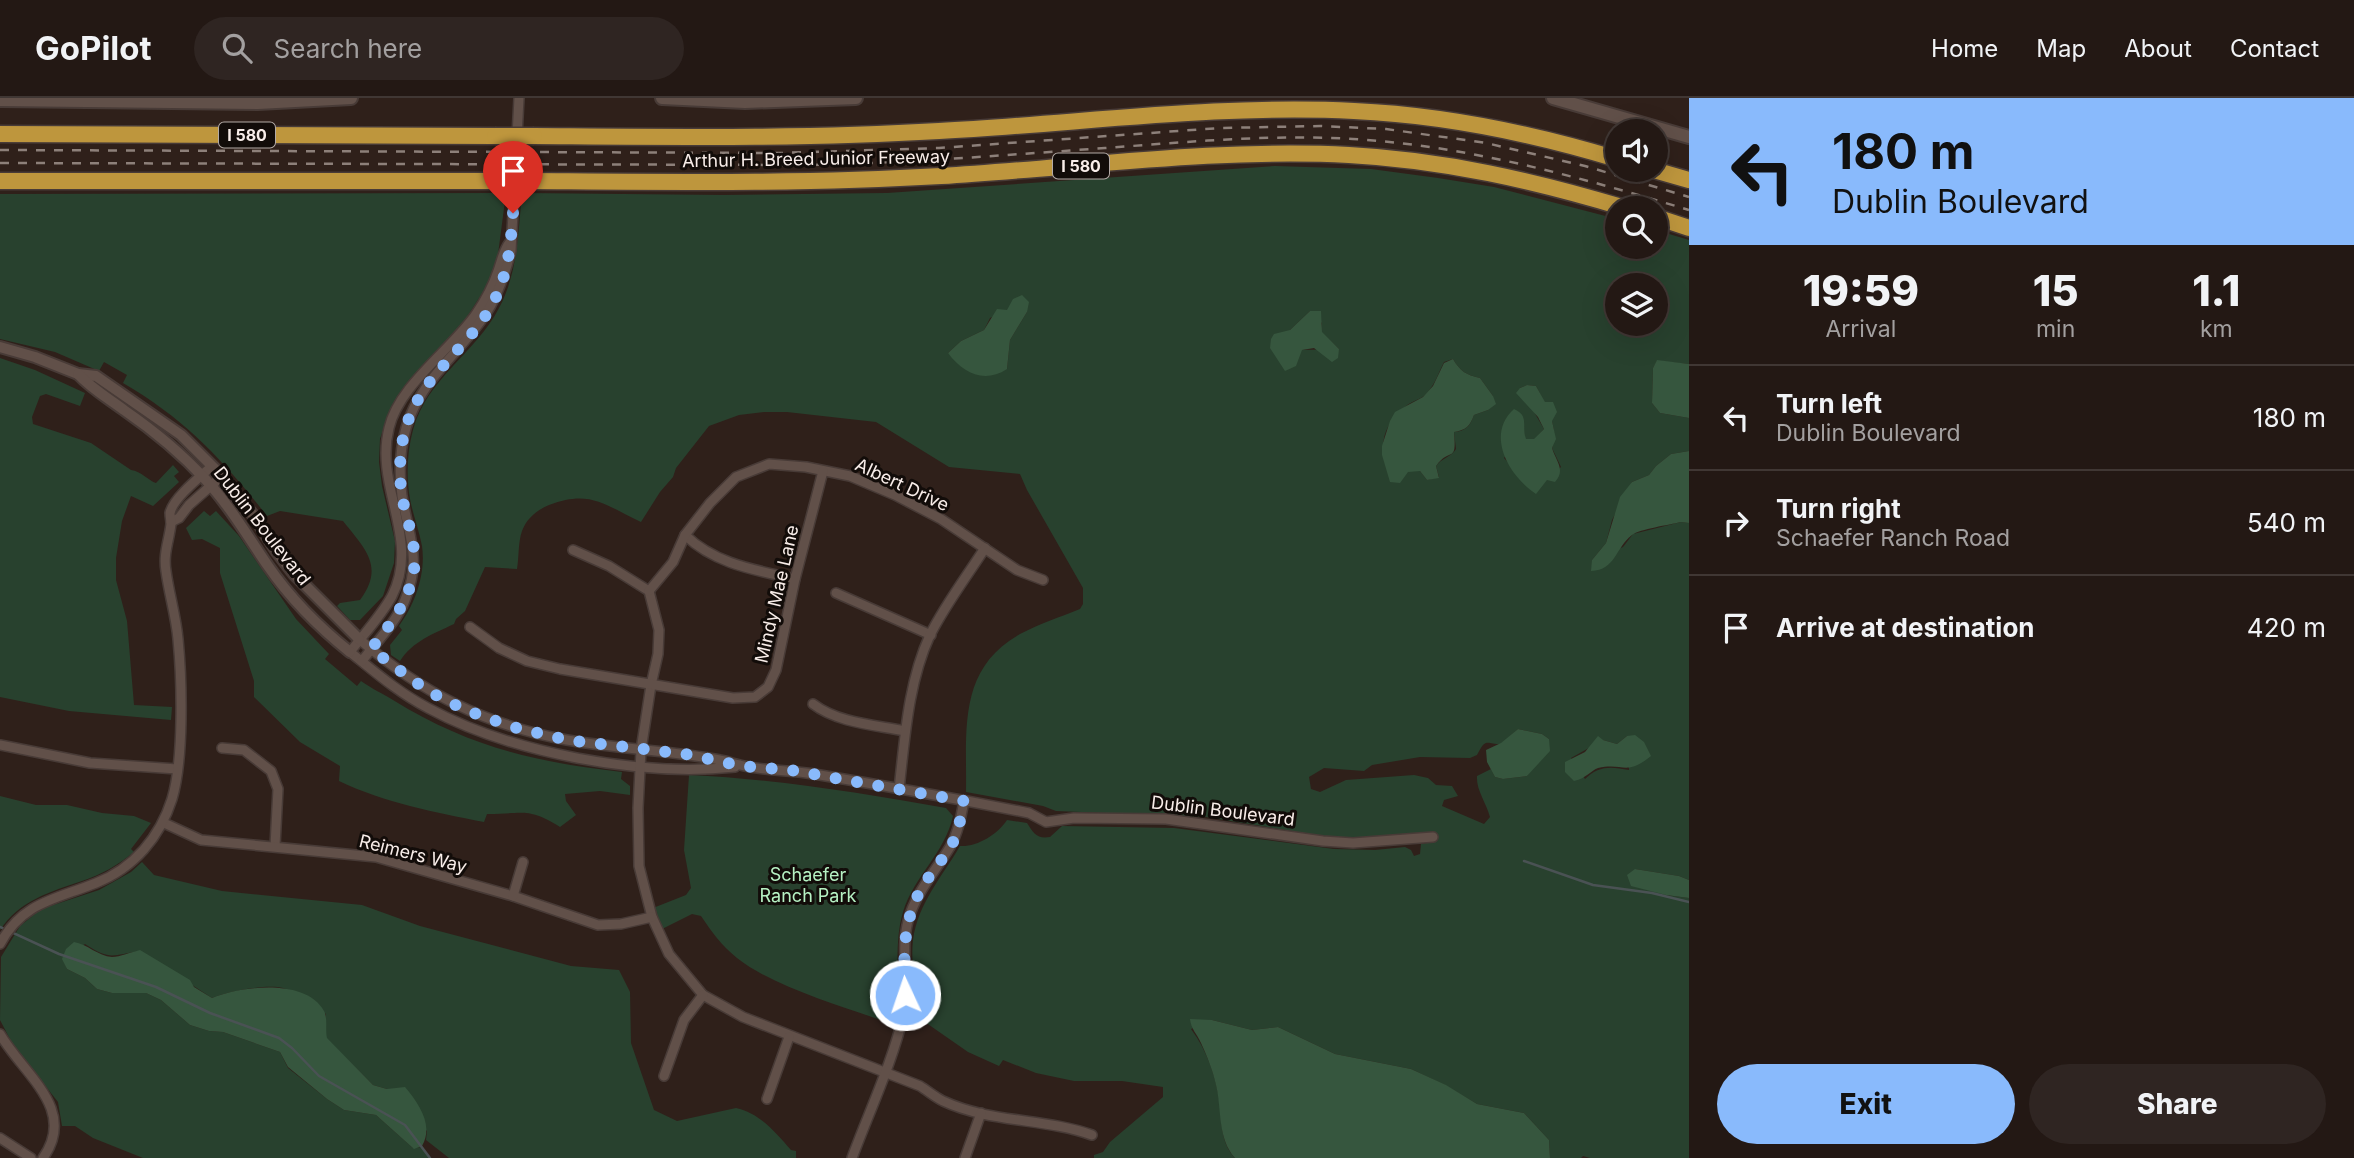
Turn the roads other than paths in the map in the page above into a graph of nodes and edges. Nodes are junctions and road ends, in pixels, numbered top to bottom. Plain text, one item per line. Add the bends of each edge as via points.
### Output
1 (351, 98) edge
2 (519, 98) edge
3 (662, 98) edge
4 (856, 98) edge
5 (1553, 98) edge
6 (0, 100) edge
7 (0, 134) edge
8 (1689, 137) edge
9 (1605, 156) edge
10 (1668, 174) edge
11 (1689, 180) edge
12 (0, 181) edge
13 (1605, 202) edge
14 (1668, 221) edge
15 (1689, 228) edge
16 (510, 242) junction
17 (0, 347) edge
18 (78, 374) junction
19 (212, 466) junction
20 (823, 471) junction
21 (202, 476) junction
22 (222, 476) junction
23 (211, 486) junction
24 (172, 522) junction
25 (685, 534) junction
26 (985, 548) junction
27 (573, 550) dead end
28 (795, 579) junction
29 (1043, 580) dead end
30 (649, 591) junction
31 (835, 593) dead end
32 (470, 627) dead end
33 (931, 635) junction
34 (359, 639) junction
35 (371, 649) junction
36 (350, 652) junction
37 (362, 661) junction
38 (651, 685) junction
39 (813, 704) dead end
40 (905, 731) junction
41 (0, 745) edge
42 (222, 748) dead end
43 (641, 750) junction
44 (640, 766) junction
45 (742, 766) junction
46 (177, 769) junction
47 (899, 789) junction
48 (964, 801) junction
49 (164, 823) junction
50 (1433, 837) dead end
51 (275, 846) junction
52 (523, 862) dead end
53 (513, 896) junction
54 (652, 917) junction
55 (0, 943) edge
56 (703, 995) junction
57 (0, 1034) edge
58 (789, 1037) junction
59 (885, 1072) junction
60 (664, 1076) dead end
61 (767, 1099) dead end
62 (981, 1113) junction
63 (1093, 1135) dead end
64 (0, 1138) edge
65 (31, 1158) edge
66 (43, 1158) edge
67 (852, 1158) edge
68 (965, 1158) edge

1 - 6 main road via 258,103
2 - 16 street
3 - 4 main road via 757,102
5 - 8 main road
7 - 9 highway, Arthur H. Breed Junior Freeway / I 580, bridge via 841,136 1256,110 1323,110 1476,125
10 - 11 highway
12 - 13 highway, Arthur H. Breed Junior Freeway / I 580, bridge via 746,182 1318,154 1471,169
14 - 15 highway
16 - 34 street via 477,313 404,397 390,424 384,461 400,524 402,561 392,596
16 - 35 street via 506,273 486,314 429,380 405,429 400,476 414,571 404,604
17 - 18 street, Dublin Boulevard
18 - 19 street, Dublin Boulevard via 96,376 132,400 181,435
18 - 21 street, Dublin Boulevard
19 - 21 street
19 - 22 street, Dublin Boulevard
20 - 25 street, Albert Drive via 769,464 736,477
20 - 26 street, Albert Drive via 850,476 895,495
20 - 28 street, Mindy Mae Lane
21 - 23 street, Dublin Boulevard
21 - 24 street via 180,497 170,513
22 - 23 street
22 - 34 street, Dublin Boulevard via 276,552
23 - 24 street
23 - 36 street, Dublin Boulevard via 276,576
24 - 46 street via 165,570 178,638
25 - 28 street via 710,555
25 - 30 street, Albert Drive via 673,562
26 - 29 street, Albert Drive via 1017,570
26 - 33 street
27 - 30 street
28 - 38 street, Mindy Mae Lane via 776,670 768,687 755,696 733,698
30 - 38 street via 659,630
31 - 33 street
32 - 38 street via 499,648 527,660
33 - 40 street via 914,682
34 - 35 street, Dublin Boulevard
34 - 36 street
35 - 37 street
35 - 43 street, Dublin Boulevard via 444,700 481,716 567,740
36 - 37 street, Dublin Boulevard
37 - 44 street, Dublin Boulevard via 426,707 491,735 571,756
38 - 43 street
39 - 40 street via 848,719
40 - 47 street
41 - 46 street via 90,762
42 - 51 street via 244,750 271,771 278,789
43 - 44 street
43 - 45 street, Dublin Boulevard
44 - 45 street, Dublin Boulevard
44 - 54 street via 639,866
45 - 47 street, Dublin Boulevard
46 - 49 street
47 - 48 street, Dublin Boulevard
48 - 50 street, Dublin Boulevard via 1029,813 1046,822 1166,819 1353,843
48 - 59 street via 958,830 919,892 908,920 903,956 905,1009
49 - 51 street, Reimers Way via 201,841
49 - 55 street via 132,862 97,883 44,901 13,924
51 - 53 street, Reimers Way via 376,857
52 - 53 street
53 - 54 street, Reimers Way via 598,925
54 - 56 street via 669,954
56 - 58 street
56 - 60 street via 684,1020
57 - 66 street via 54,1113 56,1126
58 - 59 street
58 - 61 street
59 - 62 street
59 - 67 street
62 - 63 street
62 - 68 street
64 - 65 street

